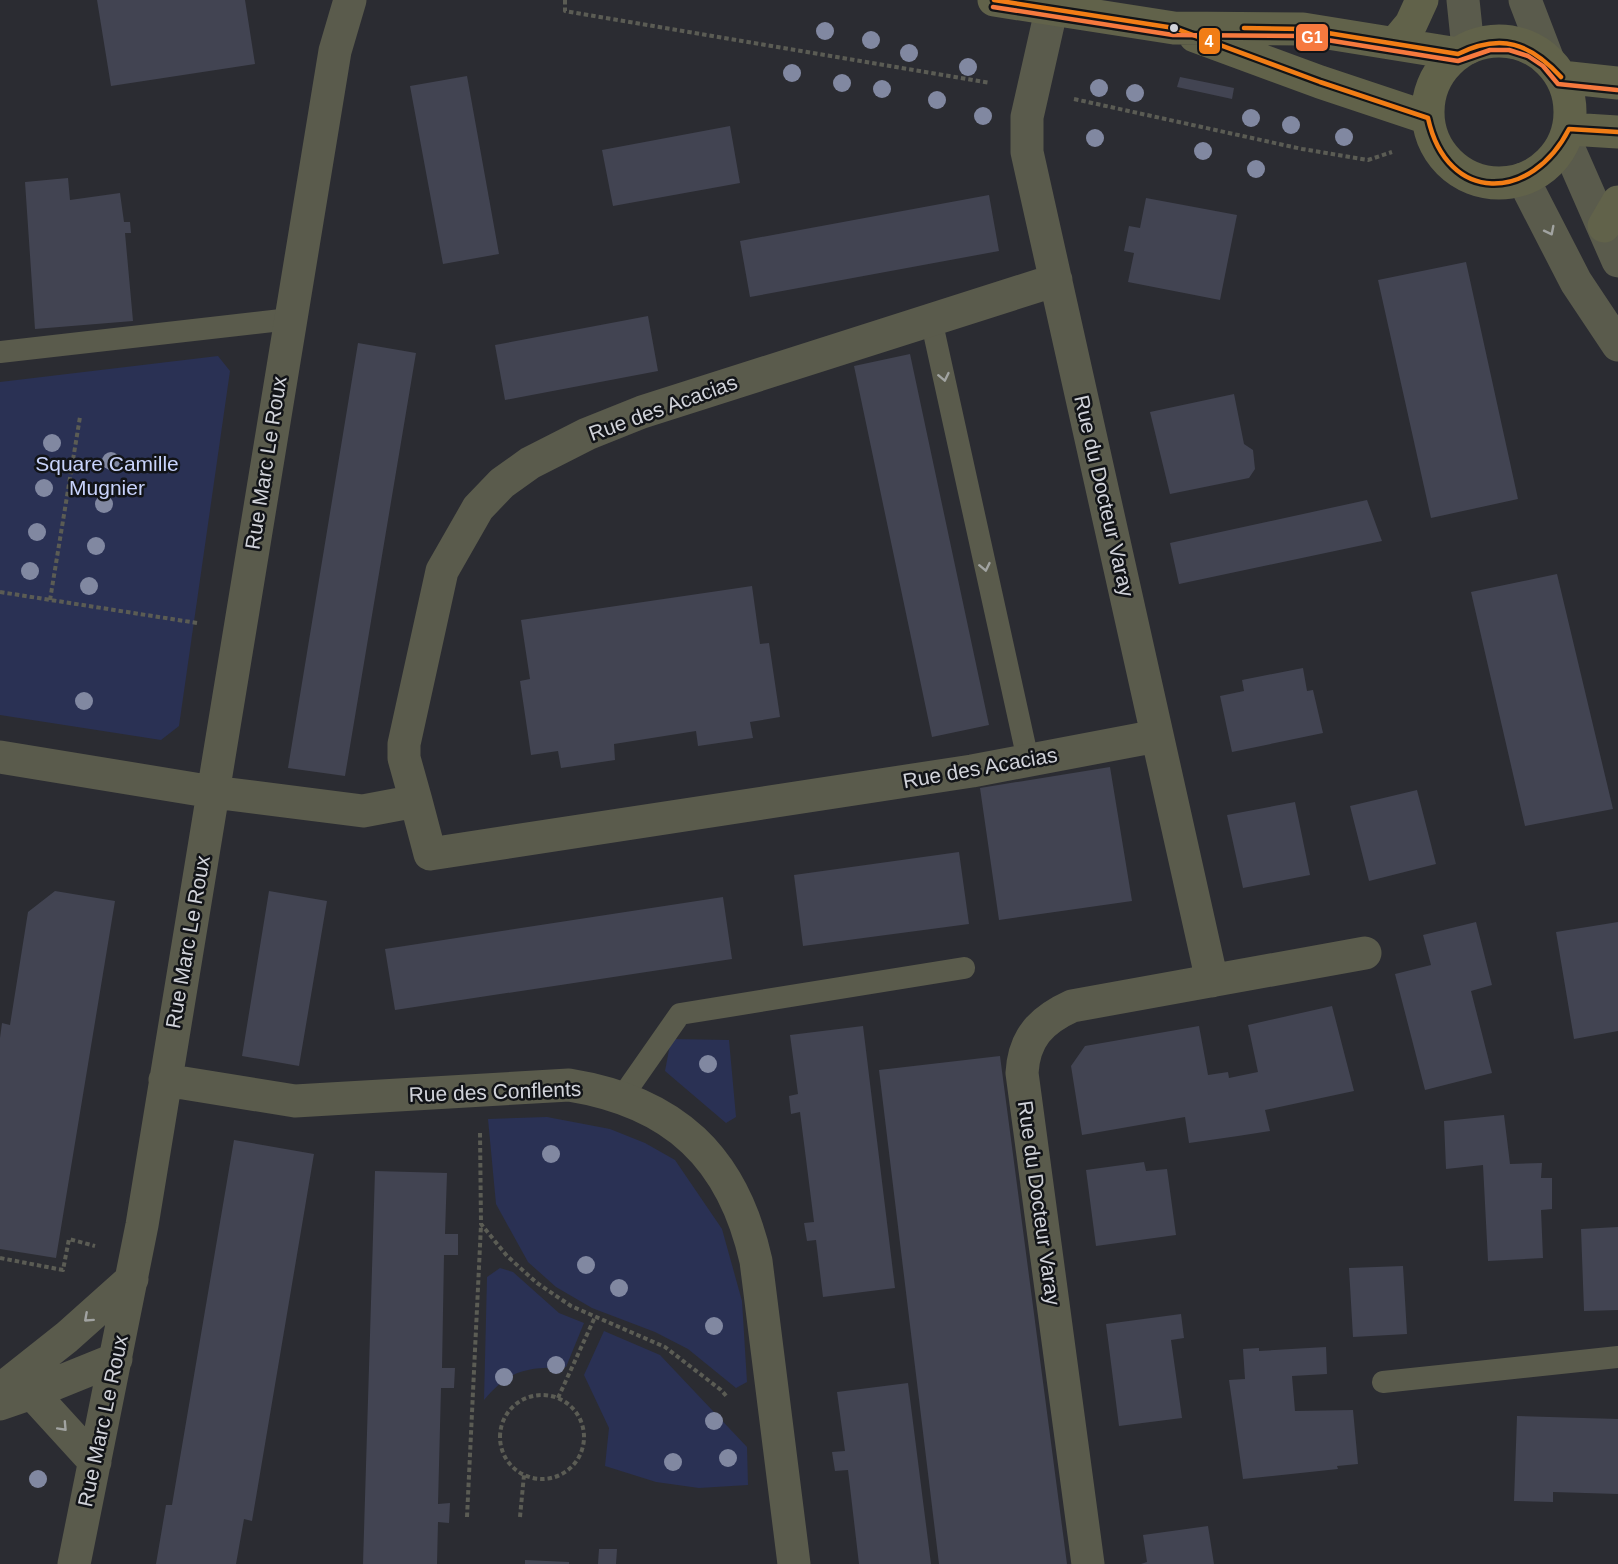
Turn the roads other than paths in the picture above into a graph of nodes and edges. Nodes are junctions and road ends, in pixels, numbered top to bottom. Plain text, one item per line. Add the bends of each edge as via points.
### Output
1 (350, 0) edge
2 (994, 0) edge
3 (1422, 0) edge
4 (1463, 0) edge
5 (1525, 0) edge
6 (1050, 10) junction
7 (1174, 28) junction
8 (1396, 42) junction
9 (1463, 51) junction
10 (1554, 69) junction
11 (1618, 83) edge
12 (1428, 118) junction
13 (1618, 132) edge
14 (1567, 134) junction
15 (1523, 179) junction
16 (1611, 214) edge
17 (1618, 261) edge
18 (1056, 280) junction
19 (290, 319) junction
20 (931, 319) junction
21 (1618, 345) edge
22 (0, 352) edge
23 (1157, 736) junction
24 (0, 757) edge
25 (1028, 760) junction
26 (213, 792) junction
27 (416, 801) junction
28 (1365, 953) dead end
29 (964, 968) dead end
30 (1212, 981) junction
31 (165, 1080) junction
32 (622, 1097) junction
33 (132, 1279) junction
34 (1618, 1357) edge
35 (116, 1359) junction
36 (1383, 1382) dead end
37 (0, 1390) edge
38 (33, 1393) junction
39 (0, 1404) edge
40 (95, 1462) junction
41 (74, 1564) edge
42 (794, 1564) edge
43 (1088, 1564) edge

1 - 19 street, Rue Marc Le Roux via 335,51
2 - 6 main road
3 - 8 main road via 1411,24
4 - 9 street
5 - 10 street
6 - 7 main road
6 - 18 street, Rue du Docteur Varay via 1025,135
7 - 8 main road via 1303,29
7 - 12 main road
8 - 9 main road
9 - 10 main road via 1490,42 1510,42 1531,49
9 - 12 main road via 1434,82
10 - 11 main road
10 - 14 main road via 1568,93
12 - 15 main road via 1432,138 1460,172 1480,181 1502,184
13 - 14 main road
14 - 15 main road via 1555,156
14 - 16 street
15 -> 21 street via 1576,282
16 - 17 street
18 - 20 street, Rue des Acacias
18 - 23 street, Rue du Docteur Varay
19 - 22 lane
19 - 26 street, Rue Marc Le Roux
20 -> 25 lane
20 - 27 street, Rue des Acacias via 642,412 587,434 530,463 502,483 478,508 442,571 405,744 404,758
23 - 25 street, Rue des Acacias
23 - 30 street, Rue du Docteur Varay
24 - 26 street
25 - 27 street, Rue des Acacias via 430,854
26 - 27 street via 363,811
26 - 31 street, Rue Marc Le Roux
28 - 30 street, Rue du Docteur Varay
29 - 32 lane via 680,1014
30 - 43 street, Rue du Docteur Varay via 1072,1006 1036,1029 1023,1057 1022,1073
31 - 32 street, Rue des Conflents via 295,1101 569,1085
31 - 33 street, Rue Marc Le Roux
32 - 42 street, Rue des Conflents via 670,1121 698,1144 719,1169 749,1228
33 - 35 street, Rue Marc Le Roux
33 -> 37 street
34 - 36 lane
35 - 38 street
35 - 40 street, Rue Marc Le Roux
38 - 39 street
38 -> 40 street
40 - 41 street, Rue Marc Le Roux

